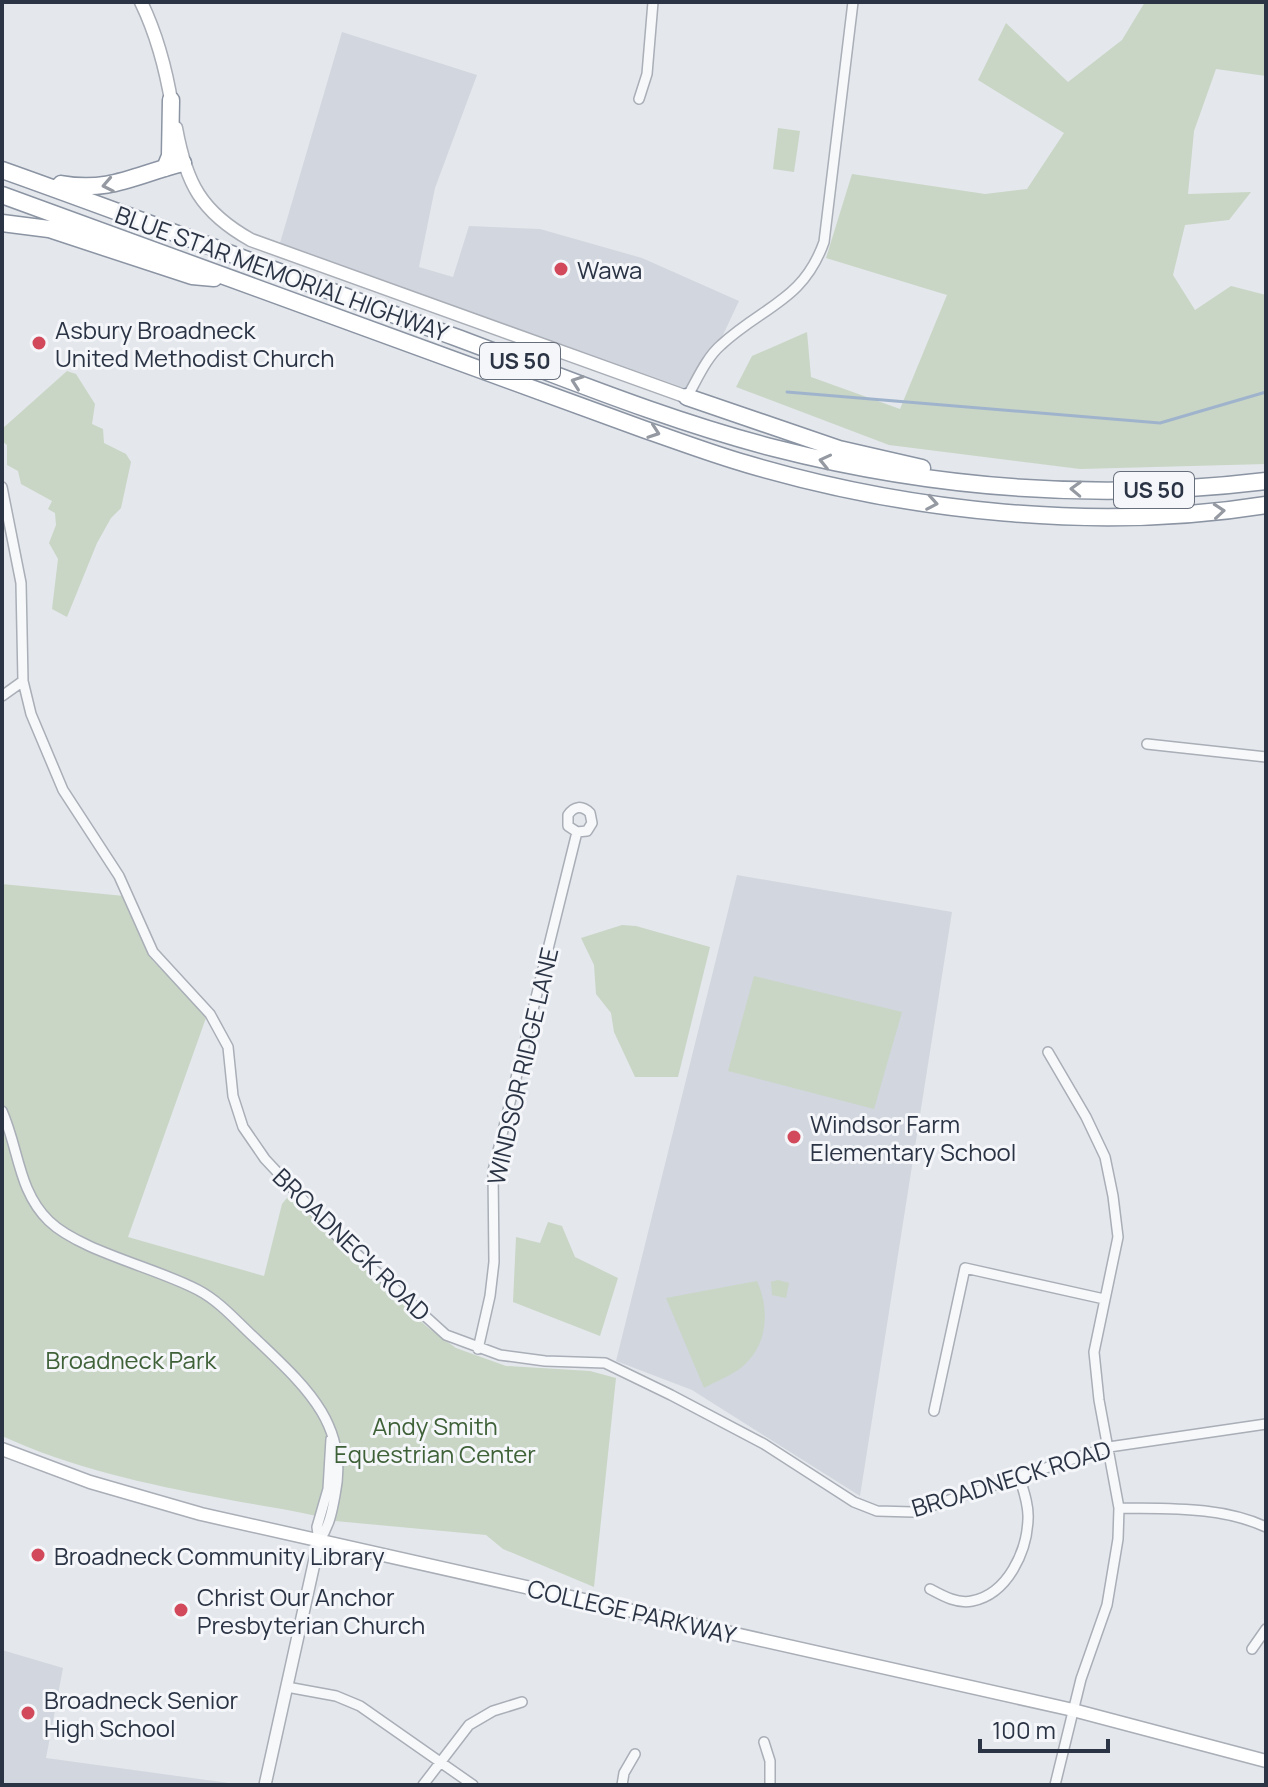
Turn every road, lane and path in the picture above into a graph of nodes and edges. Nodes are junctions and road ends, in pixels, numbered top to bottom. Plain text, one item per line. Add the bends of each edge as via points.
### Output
1 (141, 2) edge
2 (653, 2) edge
3 (853, 2) edge
4 (639, 99) dead end
5 (171, 100) junction
6 (183, 163) junction
7 (165, 168) junction
8 (8, 172) edge
9 (2, 195) edge
10 (2, 223) edge
11 (235, 280) junction
12 (687, 397) junction
13 (1266, 481) edge
14 (2, 487) edge
15 (1041, 488) junction
16 (1266, 505) edge
17 (23, 681) junction
18 (2, 696) edge
19 (1147, 744) dead end
20 (1266, 757) edge
21 (577, 832) dead end
22 (1048, 1052) dead end
23 (2, 1111) edge
24 (1104, 1299) junction
25 (478, 1349) junction
26 (934, 1411) dead end
27 (1266, 1424) edge
28 (1109, 1447) junction
29 (2, 1449) edge
30 (1019, 1476) junction
31 (1119, 1508) junction
32 (1266, 1527) edge
33 (319, 1541) junction
34 (930, 1589) dead end
35 (1266, 1629) edge
36 (1252, 1649) dead end
37 (287, 1687) junction
38 (522, 1702) dead end
39 (1073, 1710) junction
40 (764, 1742) dead end
41 (635, 1754) dead end
42 (1266, 1761) edge
43 (441, 1762) junction
44 (265, 1785) edge
45 (423, 1785) edge
46 (473, 1785) edge
47 (622, 1785) edge
48 (770, 1785) edge
49 (1055, 1785) edge

1 - 5 main road via 153,27
2 - 4 street via 647,74
3 - 12 street via 818,261 799,287 717,348
5 - 6 main road
5 - 7 highway
6 - 7 highway
6 - 12 main road via 207,207 251,240
7 -> 8 highway via 93,188
15 -> 8 highway, BLUE STAR MEMORIAL HIGHWAY / US 50 via 899,475 712,431
9 - 11 highway, BLUE STAR MEMORIAL HIGHWAY / US 50
10 - 11 highway via 49,229 192,276
11 -> 16 highway, BLUE STAR MEMORIAL HIGHWAY / US 50 via 643,429 748,464 846,488 955,507 1108,517
12 - 15 highway via 880,460 1021,480
13 -> 15 highway, BLUE STAR MEMORIAL HIGHWAY / US 50 via 1172,490
14 - 17 street, BROADNECK ROAD via 21,583
17 - 18 street
17 - 25 street, BROADNECK ROAD via 63,790 119,876 153,952 210,1014 228,1047 233,1096 243,1127 265,1159 385,1282 446,1335
19 - 20 street
21 - 25 street, WINDSOR RIDGE LANE via 493,1171 494,1262
22 - 24 street via 1105,1157 1118,1237
23 - 33 street via 29,1196 51,1223 216,1301 305,1385 331,1435
24 - 26 street via 965,1268
24 - 28 street via 1094,1352
25 - 30 street, BROADNECK ROAD via 545,1361 605,1363 764,1444 877,1511 913,1512
27 - 28 street, BROADNECK ROAD
28 - 30 street, BROADNECK ROAD
28 - 31 street
29 - 33 main road, COLLEGE PARKWAY via 133,1496
30 - 34 street via 1029,1515 1020,1558 1009,1576 972,1601 950,1599
31 - 32 street via 1218,1512
31 - 39 street via 1113,1581
33 - 37 street
33 - 39 main road, COLLEGE PARKWAY
35 - 36 street
37 - 43 street via 360,1706
37 - 44 street
38 - 43 street via 479,1717
39 - 42 main road, COLLEGE PARKWAY
39 - 49 street
40 - 48 street
41 - 47 street
43 - 45 street
43 - 46 street

